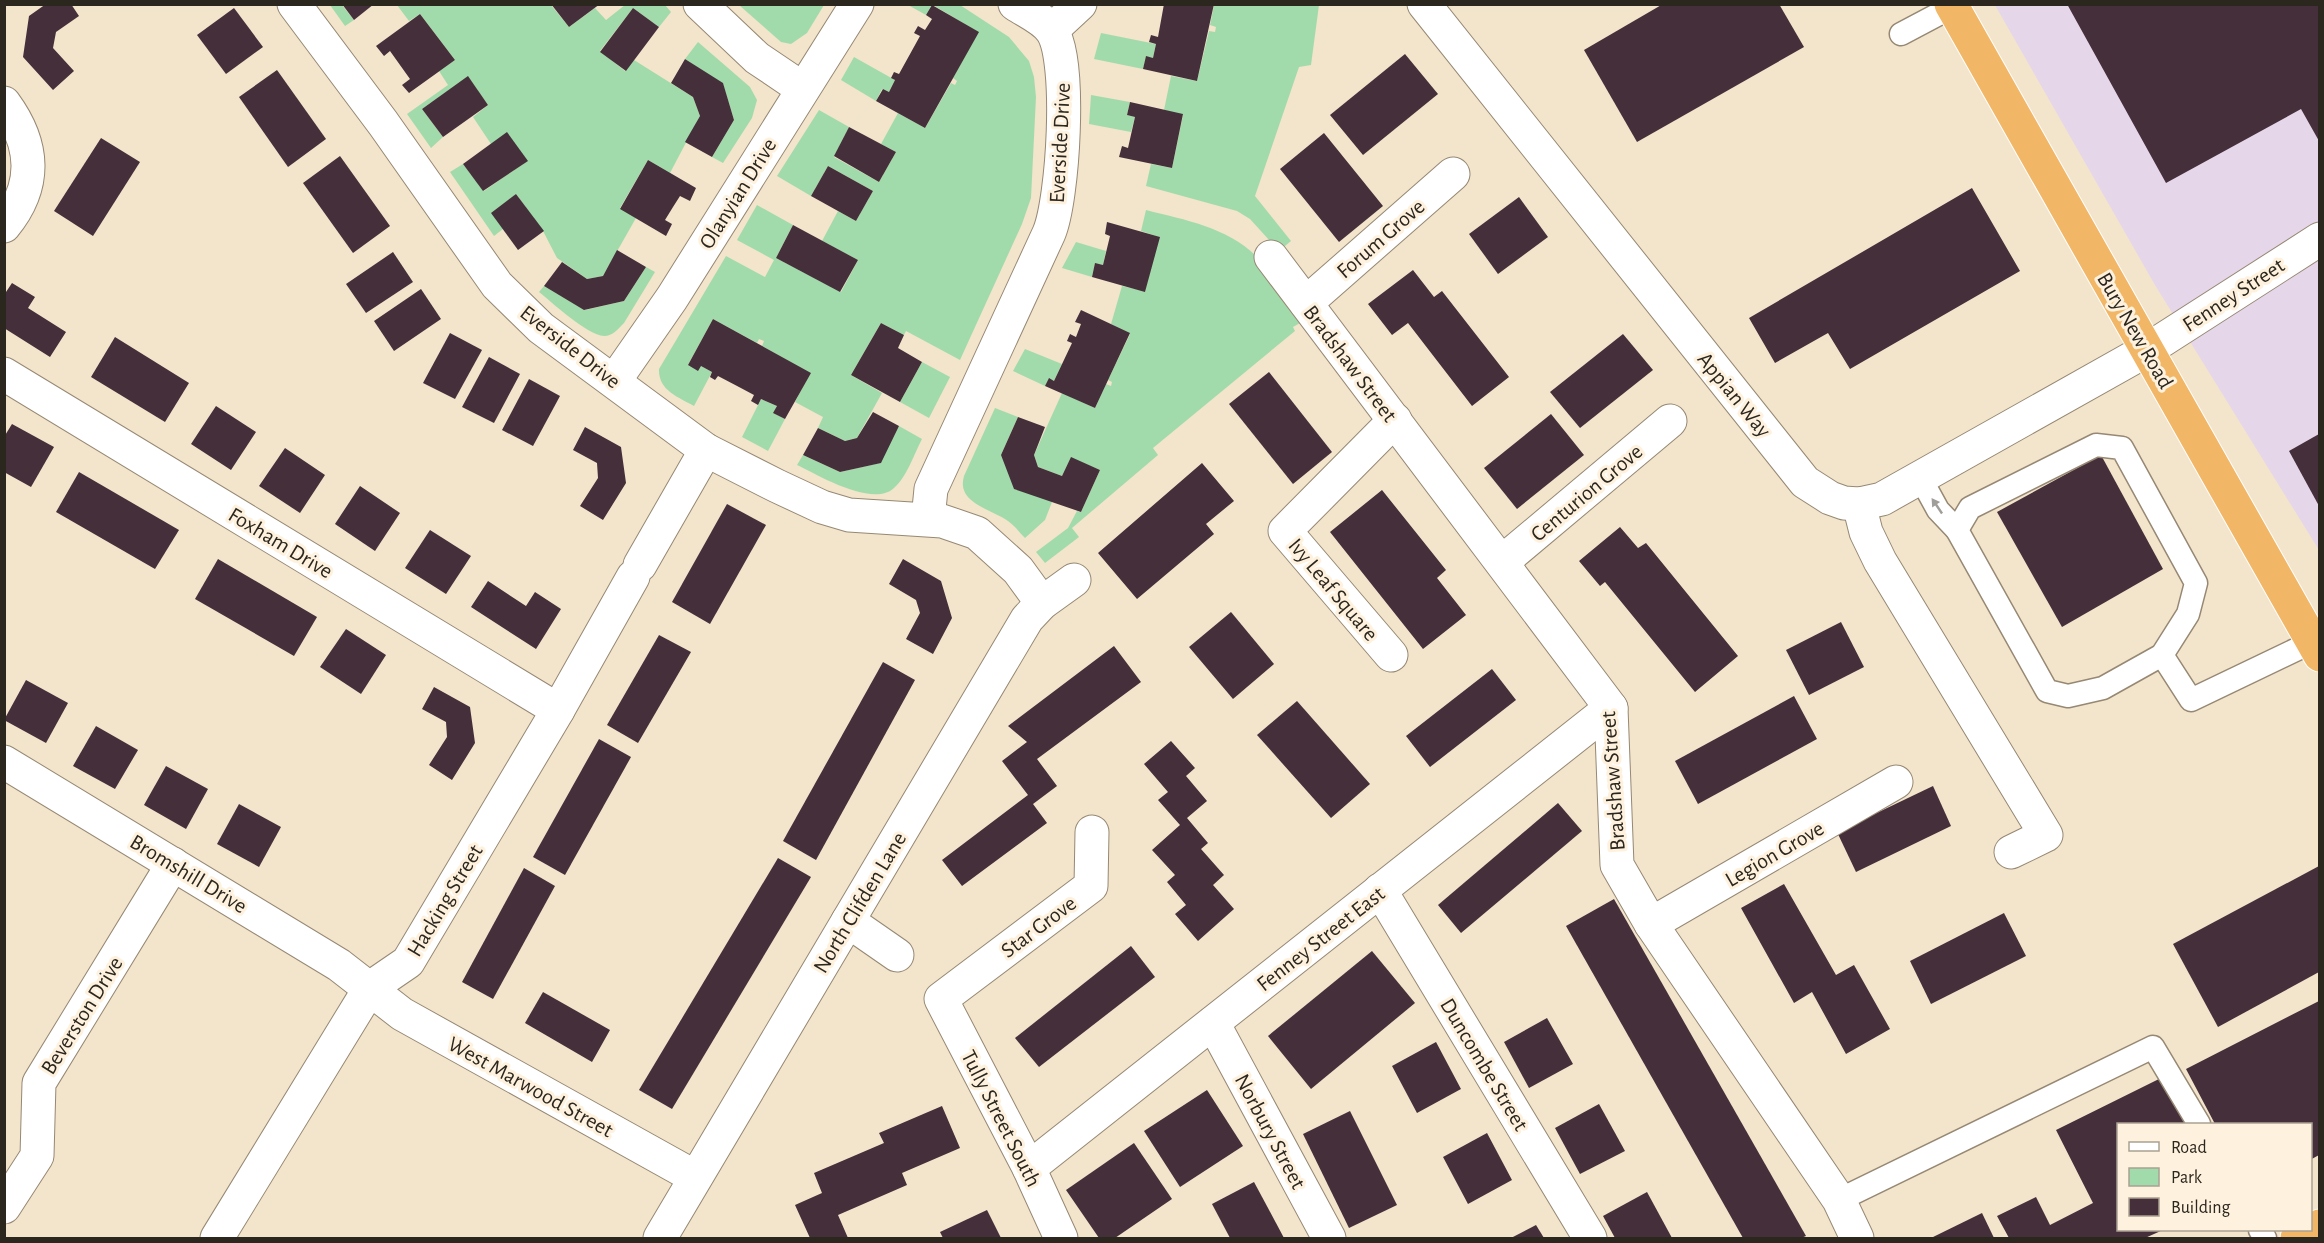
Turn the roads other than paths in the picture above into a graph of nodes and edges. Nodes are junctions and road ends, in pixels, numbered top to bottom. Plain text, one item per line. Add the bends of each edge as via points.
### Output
1 (294, 4) edge
2 (700, 4) edge
3 (857, 4) edge
4 (1015, 4) edge
5 (1080, 4) edge
6 (1424, 4) edge
7 (1952, 6) edge
8 (1052, 30) junction
9 (1901, 34) dead end
10 (803, 89) junction
11 (4, 103) edge
12 (1454, 174) dead end
13 (4, 226) edge
14 (2319, 239) edge
15 (1271, 257) dead end
16 (1306, 303) junction
17 (2147, 350) junction
18 (4, 374) edge
19 (615, 380) junction
20 (1395, 420) junction
21 (1670, 421) dead end
22 (706, 450) junction
23 (1921, 479) junction
24 (1859, 504) junction
25 (928, 519) junction
26 (1957, 530) junction
27 (1502, 562) junction
28 (1074, 580) dead end
29 (1042, 603) junction
30 (2316, 649) edge
31 (1391, 655) dead end
32 (2162, 655) junction
33 (1611, 708) junction
34 (558, 710) junction
35 (4, 762) edge
36 (1896, 782) dead end
37 (1092, 832) dead end
38 (2011, 852) dead end
39 (174, 864) junction
40 (1380, 890) junction
41 (848, 921) junction
42 (1652, 924) junction
43 (897, 955) dead end
44 (370, 988) junction
45 (941, 999) joint
46 (1213, 1023) junction
47 (2198, 1123) edge
48 (1029, 1168) junction
49 (695, 1177) junction
50 (1839, 1200) junction
51 (4, 1207) edge
52 (2311, 1231) edge
53 (217, 1239) edge
54 (660, 1239) edge
55 (1061, 1239) edge
56 (1329, 1239) edge
57 (1590, 1239) edge
58 (1857, 1239) edge
59 (2297, 1239) edge

1 - 19 street, Everside Drive via 497,285 541,328
2 - 10 street via 757,58
3 - 10 street, Olanyian Drive
4 - 8 street
5 - 8 street
6 - 24 street, Appian Way via 1805,482 1830,498
7 - 9 lane
7 - 17 highway, Bury New Road
8 - 25 street, Everside Drive via 1061,51 1064,76 1056,211 931,489
10 - 19 street, Olanyian Drive via 672,298
11 - 13 street via 22,135 29,176 25,195
12 - 16 street, Forum Grove
14 - 17 street, Fenney Street
15 - 16 street, Bradshaw Street
16 - 20 street, Bradshaw Street
17 - 23 street, Appian Way
17 - 30 highway, Bury New Road
18 - 34 street, Foxham Drive
19 - 22 street, Everside Drive
20 - 27 street, Bradshaw Street
20 - 31 street, Ivy Leaf Square via 1285,531
21 - 27 street, Centurion Grove
22 - 25 street, Everside Drive via 822,507 874,519
22 - 34 street, Hacking Street
23 - 24 street, Appian Way via 1882,499
26 -> 23 lane via 1938,510
24 - 38 street via 1866,532 1880,561 2046,835
25 - 29 street, Everside Drive via 960,525 977,533 1018,570
26 - 32 lane via 2047,691 2068,696 2103,688
26 - 32 lane via 1970,508 2096,445 2122,448 2196,583 2188,614
27 - 33 street, Bradshaw Street
28 - 29 street, North Clifden Lane
29 - 41 street, North Clifden Lane via 1027,619
30 - 32 lane via 2191,700
33 - 40 street, Fenney Street East
33 - 42 street, Bradshaw Street via 1617,865
34 - 44 street, Hacking Street via 408,962
35 - 39 street, Bromshill Drive
36 - 42 street, Legion Grove
37 - 45 street, Star Grove via 1091,886
39 - 44 street, Bromshill Drive
39 - 51 street, Beverston Drive via 39,1083 37,1156
40 - 46 street, Fenney Street East
40 - 57 street, Duncombe Street
41 - 43 street
41 - 49 street, North Clifden Lane
42 - 50 street, Bradshaw Street
44 - 49 street, West Marwood Street via 402,1014
44 - 53 street, Hacking Street
45 - 48 street, Tully Street South
46 - 48 street, Fenney Street East
46 - 56 street, Norbury Street
47 - 50 lane via 2153,1047
48 - 55 street, Tully Street South
49 - 54 street, North Clifden Lane
50 - 58 street, Bradshaw Street
52 - 59 highway

